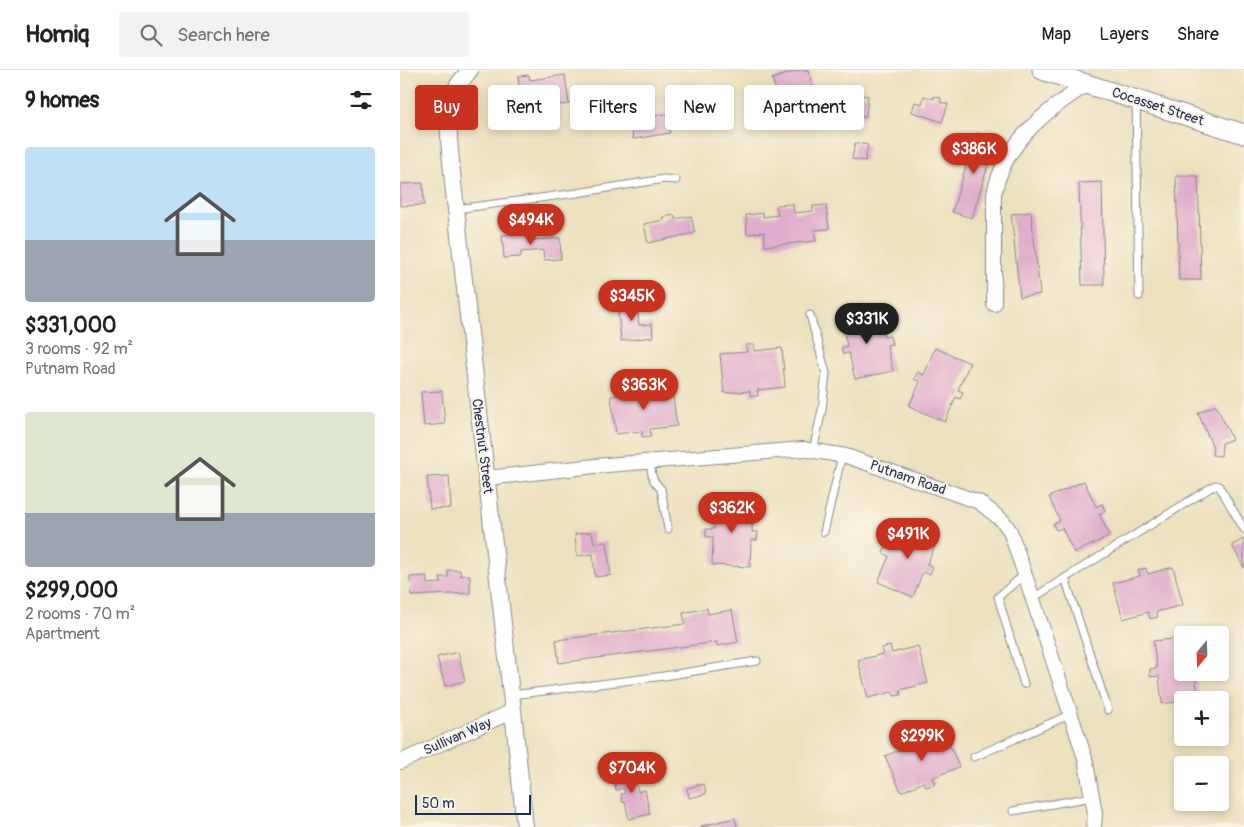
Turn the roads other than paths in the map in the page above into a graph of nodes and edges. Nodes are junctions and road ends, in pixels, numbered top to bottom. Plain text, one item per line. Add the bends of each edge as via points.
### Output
1 (470, 70) edge
2 (1042, 70) edge
3 (1088, 84) junction
4 (1136, 98) junction
5 (1244, 134) edge
6 (676, 180) dead end
7 (456, 209) junction
8 (1139, 296) dead end
9 (994, 304) dead end
10 (810, 315) dead end
11 (812, 451) junction
12 (842, 455) junction
13 (650, 461) junction
14 (487, 478) junction
15 (668, 529) dead end
16 (1244, 529) edge
17 (824, 532) dead end
18 (1025, 574) junction
19 (1065, 578) junction
20 (1033, 598) junction
21 (757, 661) dead end
22 (1024, 684) dead end
23 (512, 703) junction
24 (1108, 710) dead end
25 (1071, 714) junction
26 (974, 756) dead end
27 (400, 762) edge
28 (1092, 797) junction
29 (1013, 811) dead end
30 (524, 827) edge
31 (1094, 827) edge

1 - 7 street, Chestnut Street via 455,91 449,125
2 - 3 main road, Cocasset Street
3 - 4 main road, Cocasset Street
3 - 9 street via 1028,129 997,178 994,194
4 - 5 main road, Cocasset Street
4 - 8 lane
6 - 7 lane via 664,179
7 - 14 street, Chestnut Street
10 - 11 lane via 826,373 822,410
11 - 12 street, Putnam Road
11 - 13 street, Putnam Road via 803,449
12 - 17 lane
12 - 18 street, Putnam Road via 979,502 1003,521
13 - 14 street, Putnam Road
13 - 15 lane via 652,476 661,489
14 - 23 street, Chestnut Street
16 - 19 lane via 1220,486 1215,485
18 - 20 street, Putnam Road
18 - 22 lane via 998,597
19 - 20 lane
19 - 24 lane
20 - 25 street, Putnam Road
21 - 23 lane
23 - 27 street, Sullivan Way
23 - 30 street, Chestnut Street
25 - 26 lane
25 - 28 street, Putnam Road via 1085,758
28 - 29 lane
28 - 31 street, Putnam Road

